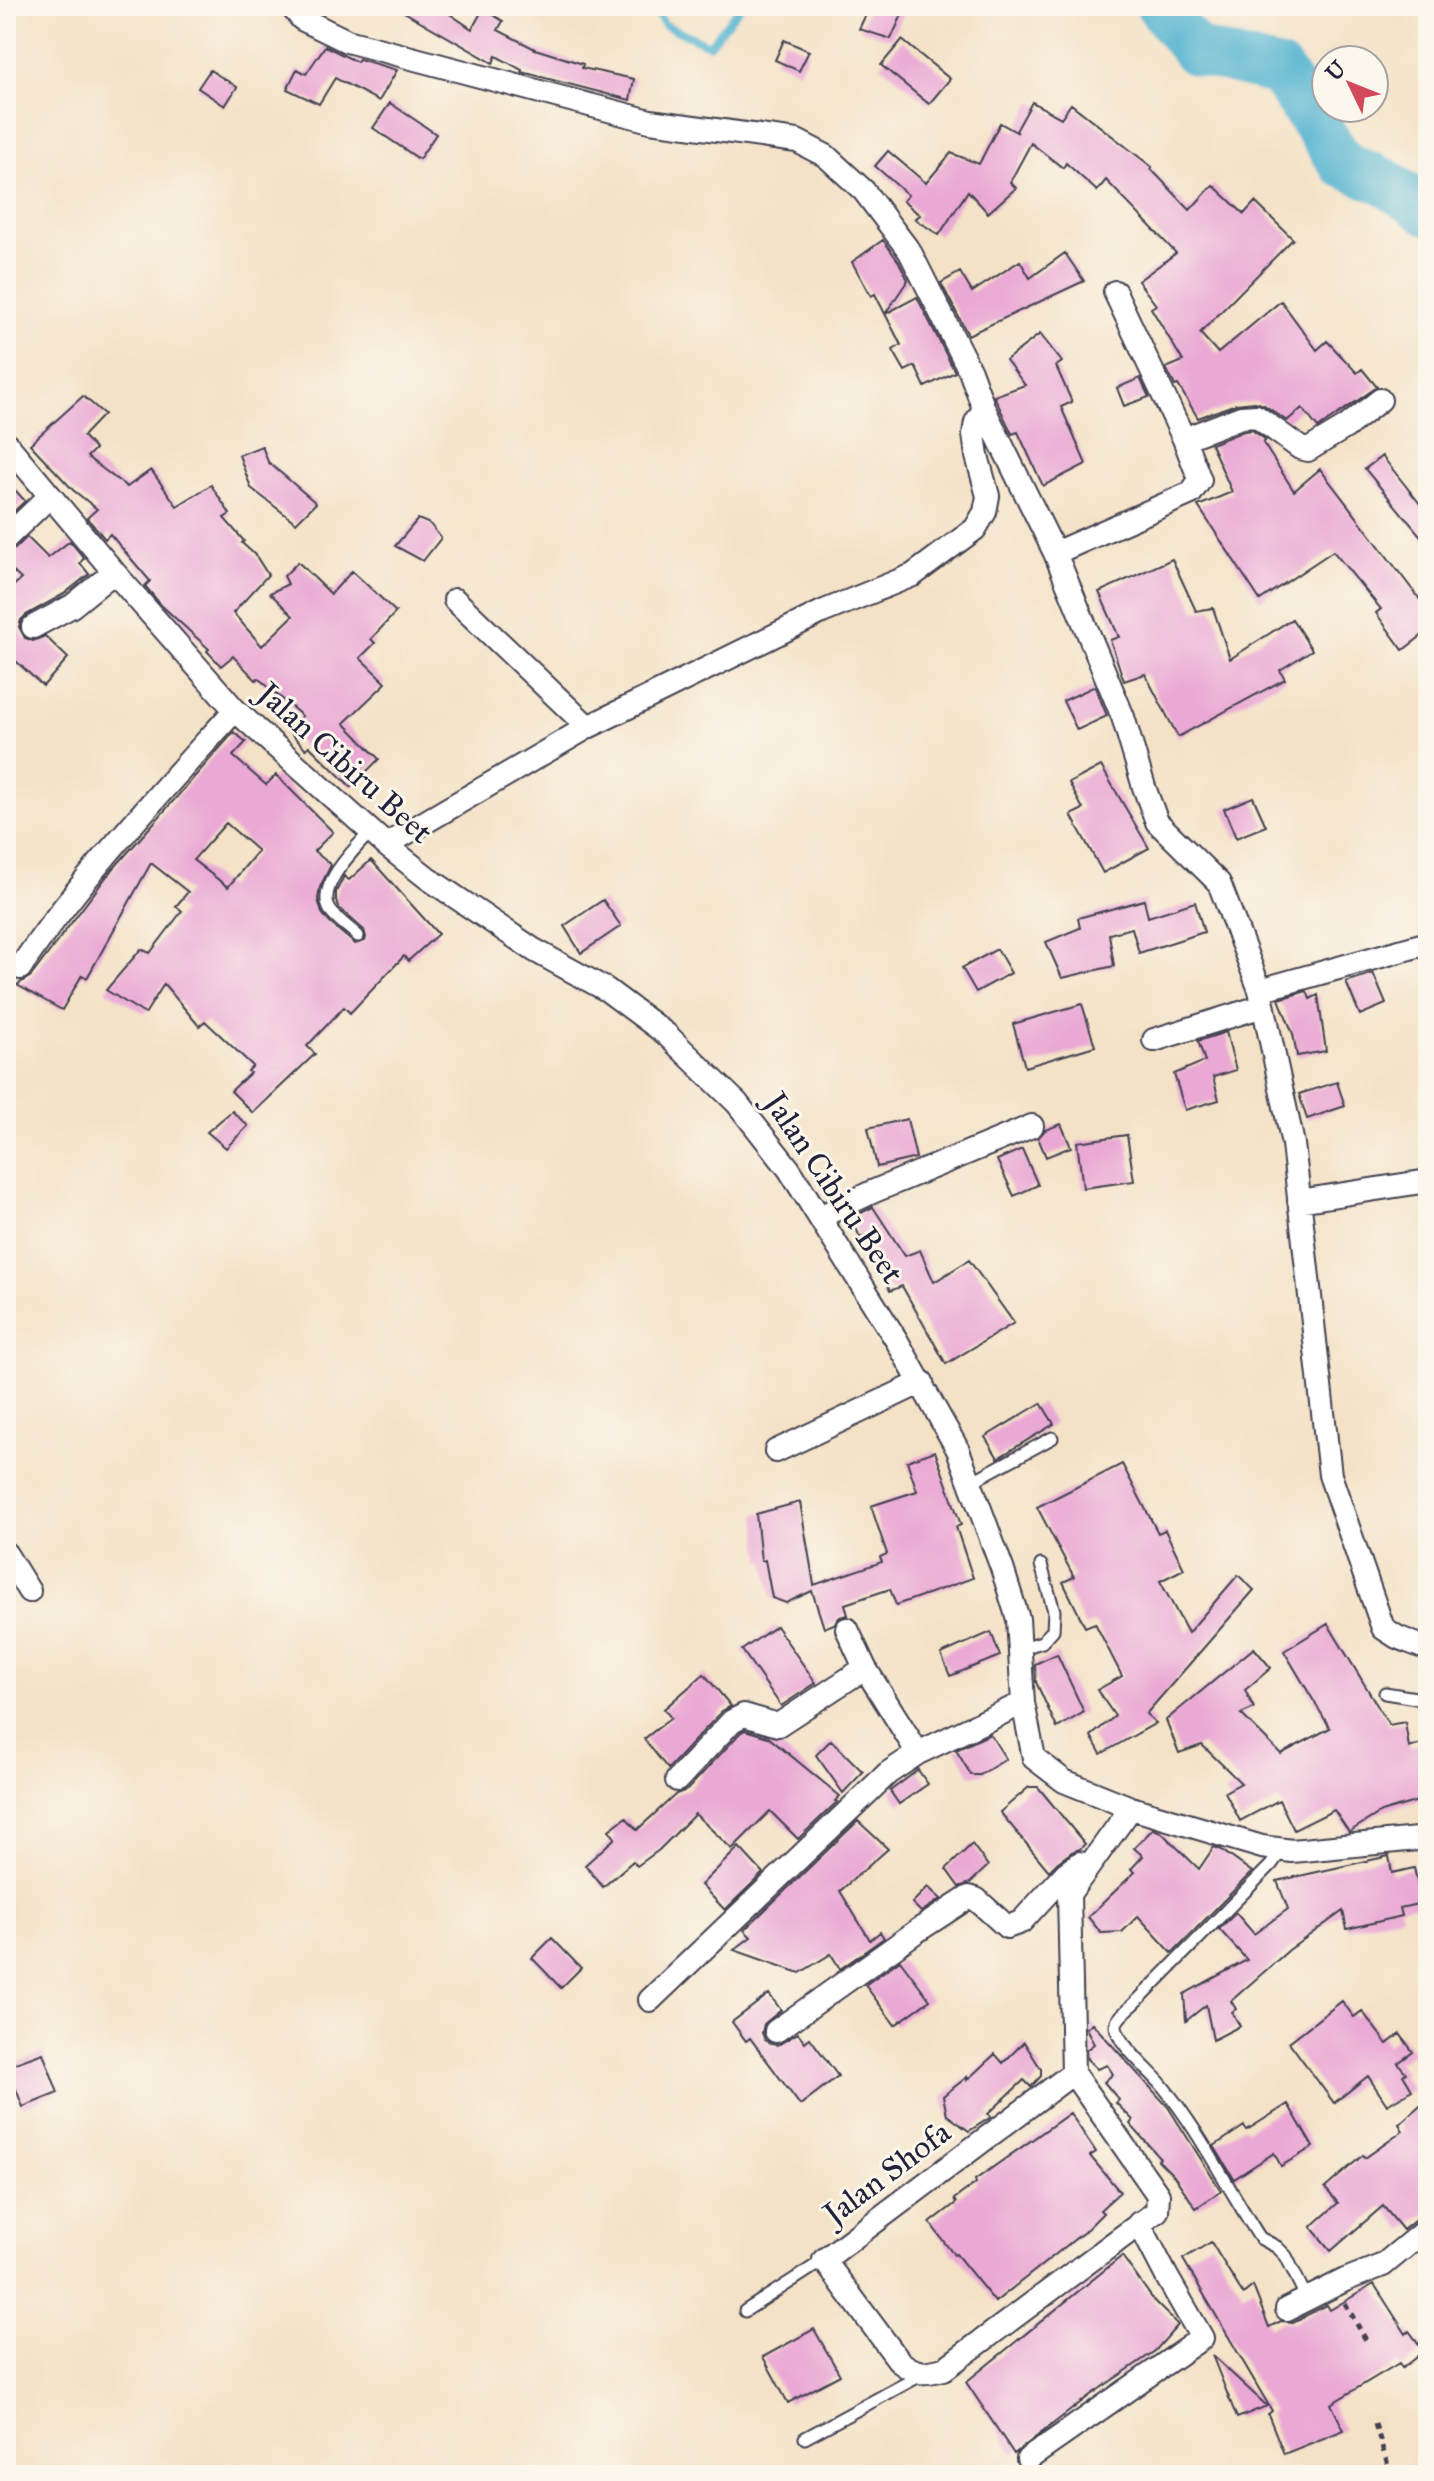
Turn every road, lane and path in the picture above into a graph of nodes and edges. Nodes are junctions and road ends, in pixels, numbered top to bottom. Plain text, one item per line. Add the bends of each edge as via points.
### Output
1 (291, 6) edge
2 (1115, 292) dead end
3 (1380, 400) dead end
4 (984, 409) junction
5 (1184, 439) junction
6 (6, 443) edge
7 (50, 496) junction
8 (6, 538) edge
9 (1055, 553) junction
10 (114, 572) junction
11 (455, 600) dead end
12 (33, 627) dead end
13 (235, 710) junction
14 (588, 727) junction
15 (379, 838) junction
16 (358, 936) dead end
17 (1428, 943) edge
18 (20, 968) dead end
19 (1262, 998) junction
20 (1154, 1040) dead end
21 (1032, 1126) dead end
22 (1428, 1181) edge
23 (1299, 1201) junction
24 (820, 1217) junction
25 (922, 1382) junction
26 (1052, 1438) dead end
27 (776, 1451) dead end
28 (971, 1482) junction
29 (6, 1554) edge
30 (1041, 1565) dead end
31 (29, 1591) dead end
32 (847, 1629) dead end
33 (1018, 1649) junction
34 (1428, 1649) edge
35 (865, 1668) junction
36 (1385, 1693) dead end
37 (1428, 1700) edge
38 (1023, 1703) junction
39 (918, 1753) junction
40 (677, 1780) dead end
41 (1131, 1808) junction
42 (1428, 1838) edge
43 (1282, 1850) junction
44 (1095, 1860) junction
45 (650, 2000) dead end
46 (776, 2031) dead end
47 (1073, 2073) junction
48 (1139, 2223) junction
49 (1428, 2228) edge
50 (824, 2260) junction
51 (1335, 2285) junction
52 (1307, 2299) junction
53 (1287, 2309) dead end
54 (745, 2311) dead end
55 (1366, 2340) dead end
56 (923, 2374) junction
57 (1375, 2424) dead end
58 (805, 2438) dead end
59 (1028, 2459) dead end
60 (1391, 2475) edge

1 - 4 street via 302,19 347,41 650,121 797,141 826,156 864,191 910,252
2 - 5 street
3 - 5 street via 1308,450 1256,416
4 - 9 street
4 - 14 street via 974,434 988,496 975,529 913,575 822,612
5 - 9 street via 1200,480 1191,493
6 - 7 street, Jalan Cibiru Beet
7 - 8 street
7 - 10 street, Jalan Cibiru Beet
9 - 19 street via 1123,717 1157,822 1219,883
10 - 12 street via 72,606
10 - 13 street, Jalan Cibiru Beet
11 - 14 street
13 - 15 street, Jalan Cibiru Beet
13 - 18 street via 159,794
14 - 15 street
15 - 16 lane via 342,864 326,898 330,910
15 - 24 street, Jalan Cibiru Beet via 429,879 534,950 607,990 666,1034 737,1103
17 - 19 street
19 - 20 street
19 - 23 street via 1293,1144
21 - 24 street
22 - 23 street
23 - 34 street via 1330,1475 1383,1628
24 - 25 street, Jalan Cibiru Beet
25 - 27 street
25 - 28 street, Jalan Cibiru Beet
26 - 28 lane
28 - 33 street, Jalan Cibiru Beet via 1018,1619
29 - 31 street
30 - 33 lane via 1054,1611 1053,1630 1042,1642
32 - 35 street
33 - 38 street, Jalan Cibiru Beet
35 - 39 street
35 - 40 street via 778,1725 744,1715 732,1721
36 - 37 lane
38 - 39 street
38 - 41 street, Jalan Cibiru Beet via 1034,1758 1064,1781
39 - 45 street via 888,1773
41 - 43 street, Jalan Cibiru Beet
41 - 44 street
42 - 43 street, Jalan Cibiru Beet
43 - 52 lane via 1116,2027 1188,2120 1260,2238 1286,2256
44 - 46 street via 1066,1873 1011,1927 969,1897
44 - 47 street via 1068,1897
47 - 48 street via 1158,2195 1157,2211
47 - 50 street, Jalan Shofa
48 - 56 street via 944,2369
48 - 59 street via 1202,2338
49 - 51 street via 1383,2265
50 - 54 lane
50 - 56 street, Jalan Shofa via 900,2362
51 - 52 street
51 - 55 path
52 - 53 street
56 - 58 lane
57 - 60 path

